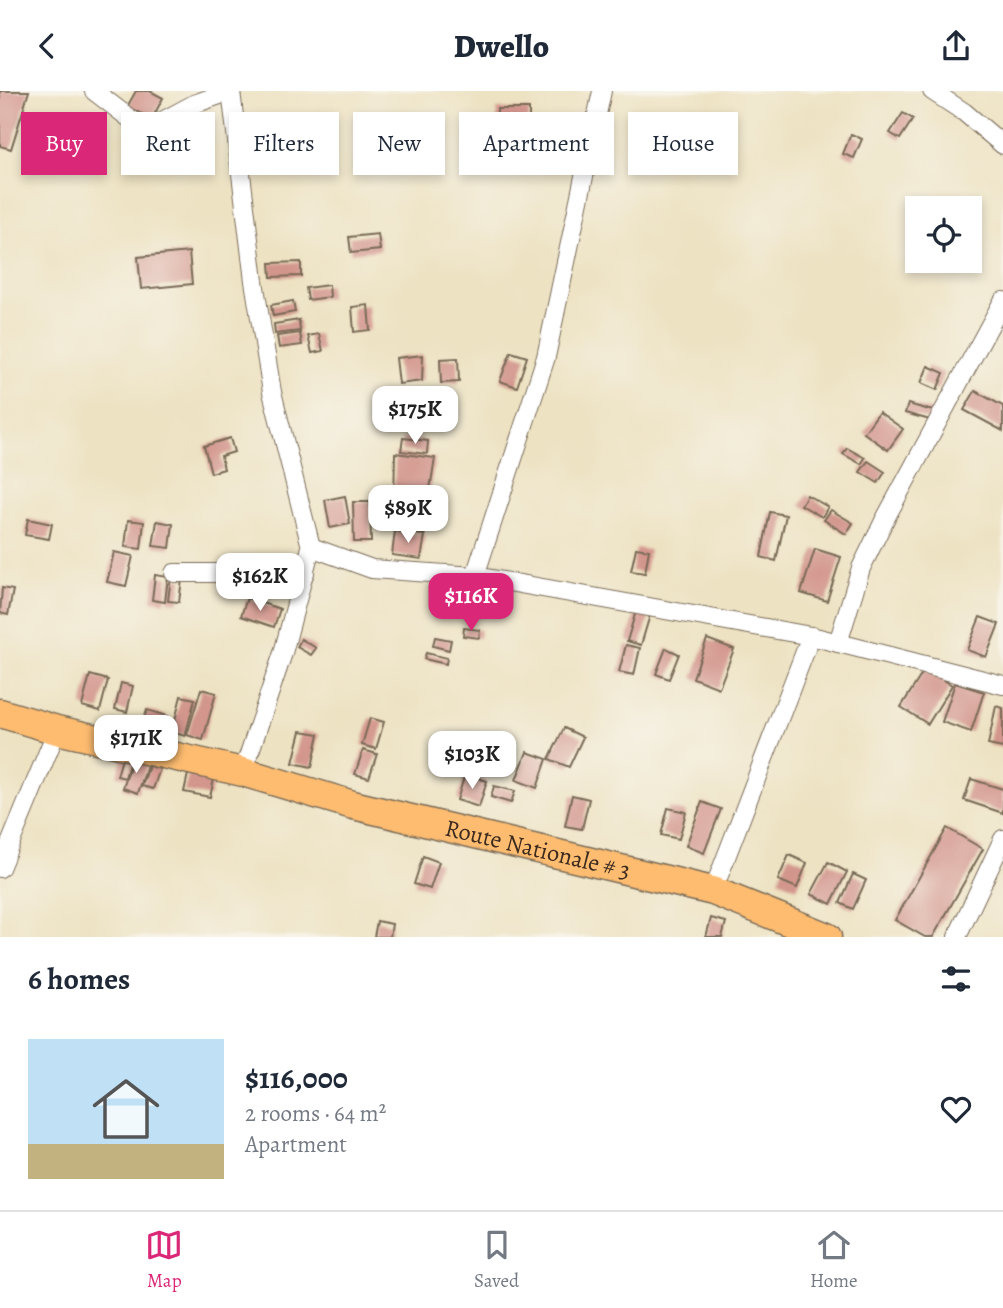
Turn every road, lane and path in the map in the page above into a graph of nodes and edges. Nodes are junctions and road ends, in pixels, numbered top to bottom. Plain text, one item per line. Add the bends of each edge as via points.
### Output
1 (94, 91) edge
2 (231, 91) edge
3 (602, 91) edge
4 (932, 91) edge
5 (1003, 145) edge
6 (1003, 301) edge
7 (311, 547) junction
8 (174, 573) dead end
9 (304, 573) junction
10 (475, 576) junction
11 (811, 636) junction
12 (838, 643) junction
13 (1003, 685) edge
14 (0, 713) edge
15 (57, 730) junction
16 (243, 772) junction
17 (1003, 839) edge
18 (0, 868) edge
19 (713, 891) junction
20 (827, 937) edge
21 (957, 937) edge

1 - 2 street via 133,121 152,126
2 - 7 street via 272,391
3 - 10 street via 546,357
4 - 5 street
6 - 12 street via 861,568
7 - 9 street
7 - 10 street via 372,569
8 - 9 street
9 - 16 street
10 - 11 street
11 - 12 street
11 - 19 street
12 - 13 street
14 - 15 main road, Route Nationale # 3
15 - 16 main road, Route Nationale # 3
15 - 18 street
16 - 19 main road, Route Nationale # 3 via 353,805
17 - 21 street
19 - 20 main road, Route Nationale # 3

